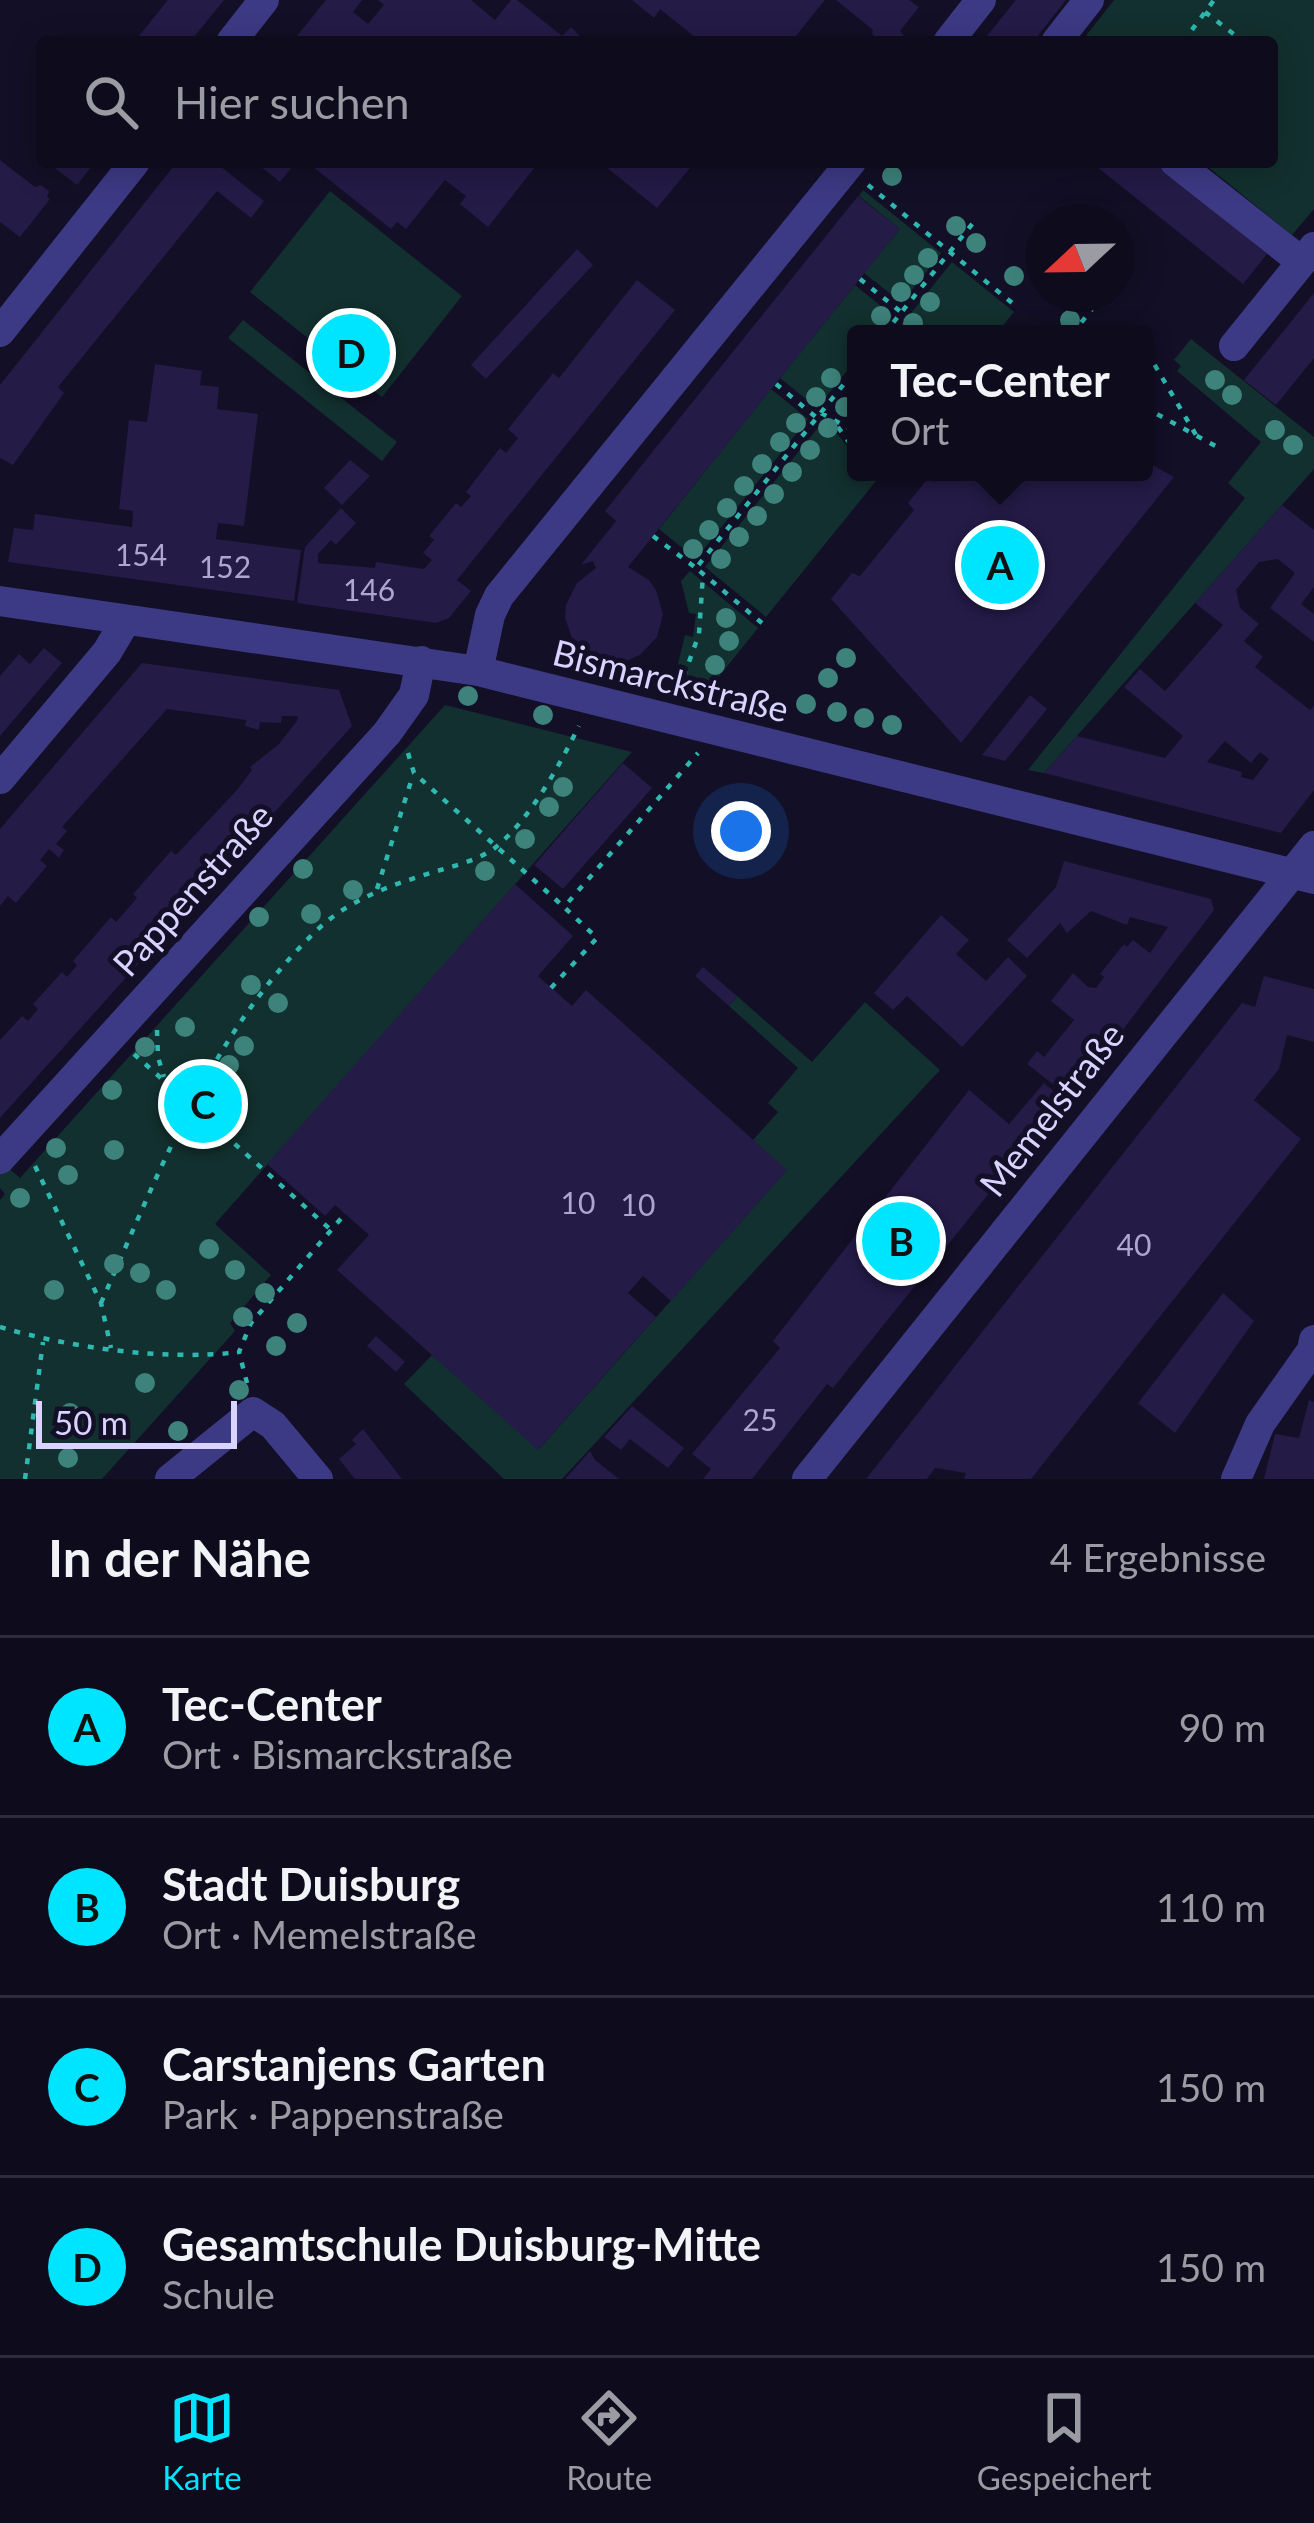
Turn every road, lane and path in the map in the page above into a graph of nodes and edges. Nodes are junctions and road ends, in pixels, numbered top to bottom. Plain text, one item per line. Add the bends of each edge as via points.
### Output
1 (264, 0) edge
2 (981, 0) edge
3 (1089, 0) edge
4 (1214, 0) edge
5 (1205, 12) junction
6 (236, 36) edge
7 (953, 36) edge
8 (1061, 36) edge
9 (1187, 36) edge
10 (1236, 36) edge
11 (130, 168) edge
12 (847, 168) edge
13 (852, 168) edge
14 (1183, 168) edge
15 (977, 218) dead end
16 (950, 252) junction
17 (1308, 255) edge
18 (860, 279) dead end
19 (1017, 307) dead end
20 (901, 312) junction
21 (891, 325) edge
22 (0, 332) edge
23 (1234, 346) dead end
24 (1153, 362) edge
25 (847, 380) edge
26 (776, 384) dead end
27 (1153, 412) edge
28 (819, 415) junction
29 (836, 424) junction
30 (847, 428) edge
31 (1196, 435) junction
32 (847, 439) edge
33 (1221, 448) dead end
34 (653, 536) dead end
35 (696, 568) junction
36 (703, 574) junction
37 (0, 602) edge
38 (125, 620) junction
39 (762, 622) dead end
40 (421, 661) junction
41 (478, 671) junction
42 (678, 691) dead end
43 (591, 701) junction
44 (717, 732) junction
45 (387, 733) junction
46 (414, 773) junction
47 (0, 779) edge
48 (1314, 846) edge
49 (496, 847) junction
50 (1302, 877) edge
51 (377, 889) junction
52 (564, 907) junction
53 (158, 985) junction
54 (551, 988) dead end
55 (113, 1034) junction
56 (166, 1083) junction
57 (189, 1103) junction
58 (10, 1148) edge
59 (345, 1214) dead end
60 (331, 1230) junction
61 (101, 1303) junction
62 (0, 1328) edge
63 (43, 1340) junction
64 (1314, 1340) edge
65 (111, 1348) junction
66 (1313, 1350) edge
67 (239, 1352) junction
68 (254, 1412) junction
69 (312, 1472) edge
70 (25, 1479) edge
71 (170, 1479) edge
72 (807, 1479) edge
73 (1236, 1479) edge

1 - 6 street
2 - 7 street
3 - 8 street
4 - 5 path
5 - 9 path
5 - 10 path
11 - 22 street
12 - 41 street via 499,596
13 - 16 path
14 - 17 street
15 - 16 path
16 - 19 path
16 - 20 path
17 - 23 street
18 - 20 path
20 - 21 path
24 - 31 path
25 - 28 path
26 - 28 path
27 - 31 path
28 - 29 path
28 - 35 path
29 - 30 path
29 - 32 path
31 - 33 path
34 - 35 path
35 - 36 path
36 - 39 path
36 - 42 path via 700,634
37 - 38 street, Bismarckstraße
38 - 40 street, Bismarckstraße
38 - 47 street
40 - 41 street, Bismarckstraße
40 - 45 street, Pappenstraße via 415,695
41 - 43 street, Bismarckstraße
43 - 44 street, Bismarckstraße
43 - 49 path via 547,782
44 - 50 street, Bismarckstraße
44 - 52 path
45 - 46 path via 406,748
45 - 53 street, Pappenstraße
46 - 49 path
46 - 51 path
48 - 50 street, Memelstraße
49 - 51 path
49 - 52 path
50 - 72 street, Memelstraße
51 - 57 path via 305,943
52 - 54 path via 597,938
53 - 55 street, Pappenstraße
53 - 56 path
55 - 56 path
55 - 58 street, Pappenstraße
56 - 57 path
57 - 60 path
57 - 61 path
58 - 61 path
59 - 60 path
60 - 67 path via 251,1323
61 - 65 path
62 - 63 path
63 - 65 path
63 - 70 path
64 - 66 street
65 - 67 path
66 - 73 street via 1260,1424
67 - 68 path
68 - 69 street
68 - 71 street

